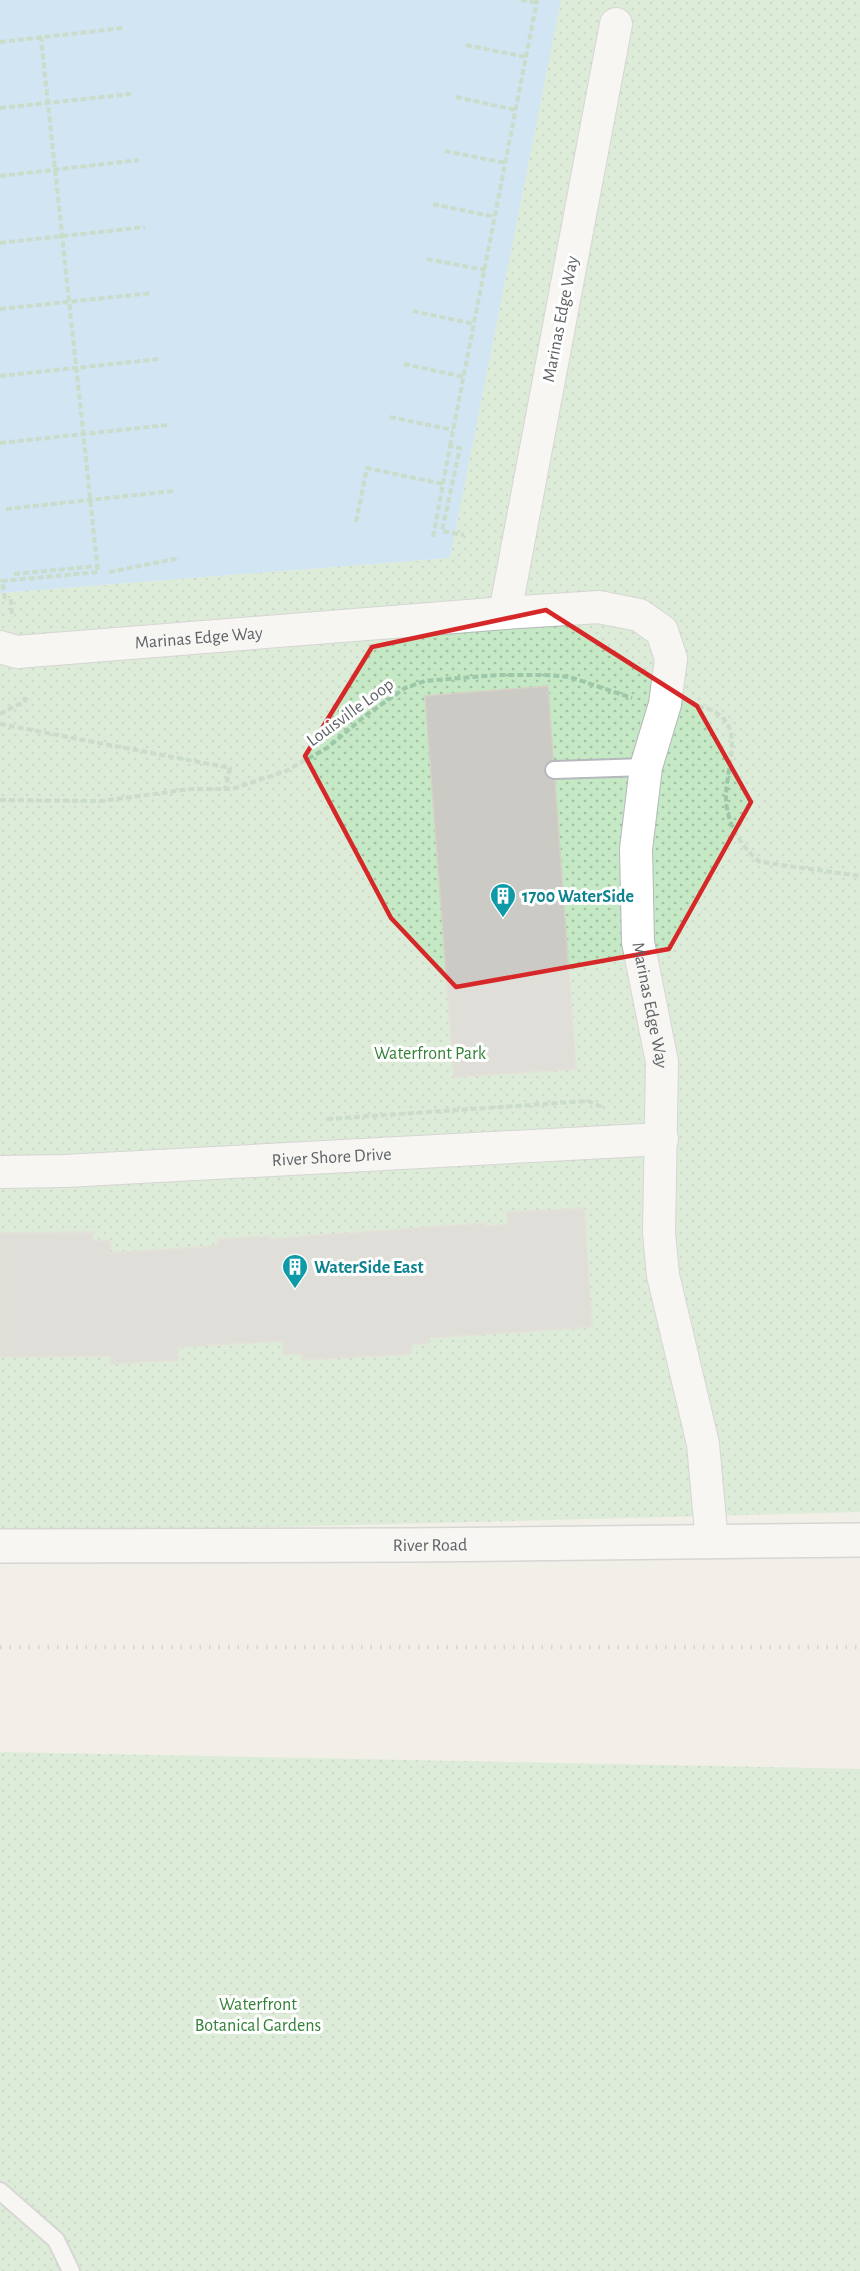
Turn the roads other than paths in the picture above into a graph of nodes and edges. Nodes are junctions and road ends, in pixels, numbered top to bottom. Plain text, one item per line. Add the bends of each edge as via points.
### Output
1 (616, 24) dead end
2 (505, 613) junction
3 (0, 647) edge
4 (646, 766) junction
5 (554, 770) dead end
6 (662, 1139) junction
7 (0, 1172) edge
8 (860, 1540) edge
9 (712, 1542) junction
10 (0, 1546) edge
11 (0, 2191) edge
12 (71, 2271) edge

1 - 2 street, Marinas Edge Way
2 - 3 street, Marinas Edge Way via 17,652
2 - 4 street, Marinas Edge Way via 599,608 639,615 662,631 671,659 665,704
4 - 5 lane
4 - 6 street, Marinas Edge Way via 636,849 638,942 662,1062
6 - 7 street, River Shore Drive
6 - 9 street, Marinas Edge Way via 659,1233 663,1275 702,1444
8 - 9 street, River Road
9 - 10 street, River Road
11 - 12 lane via 56,2240

